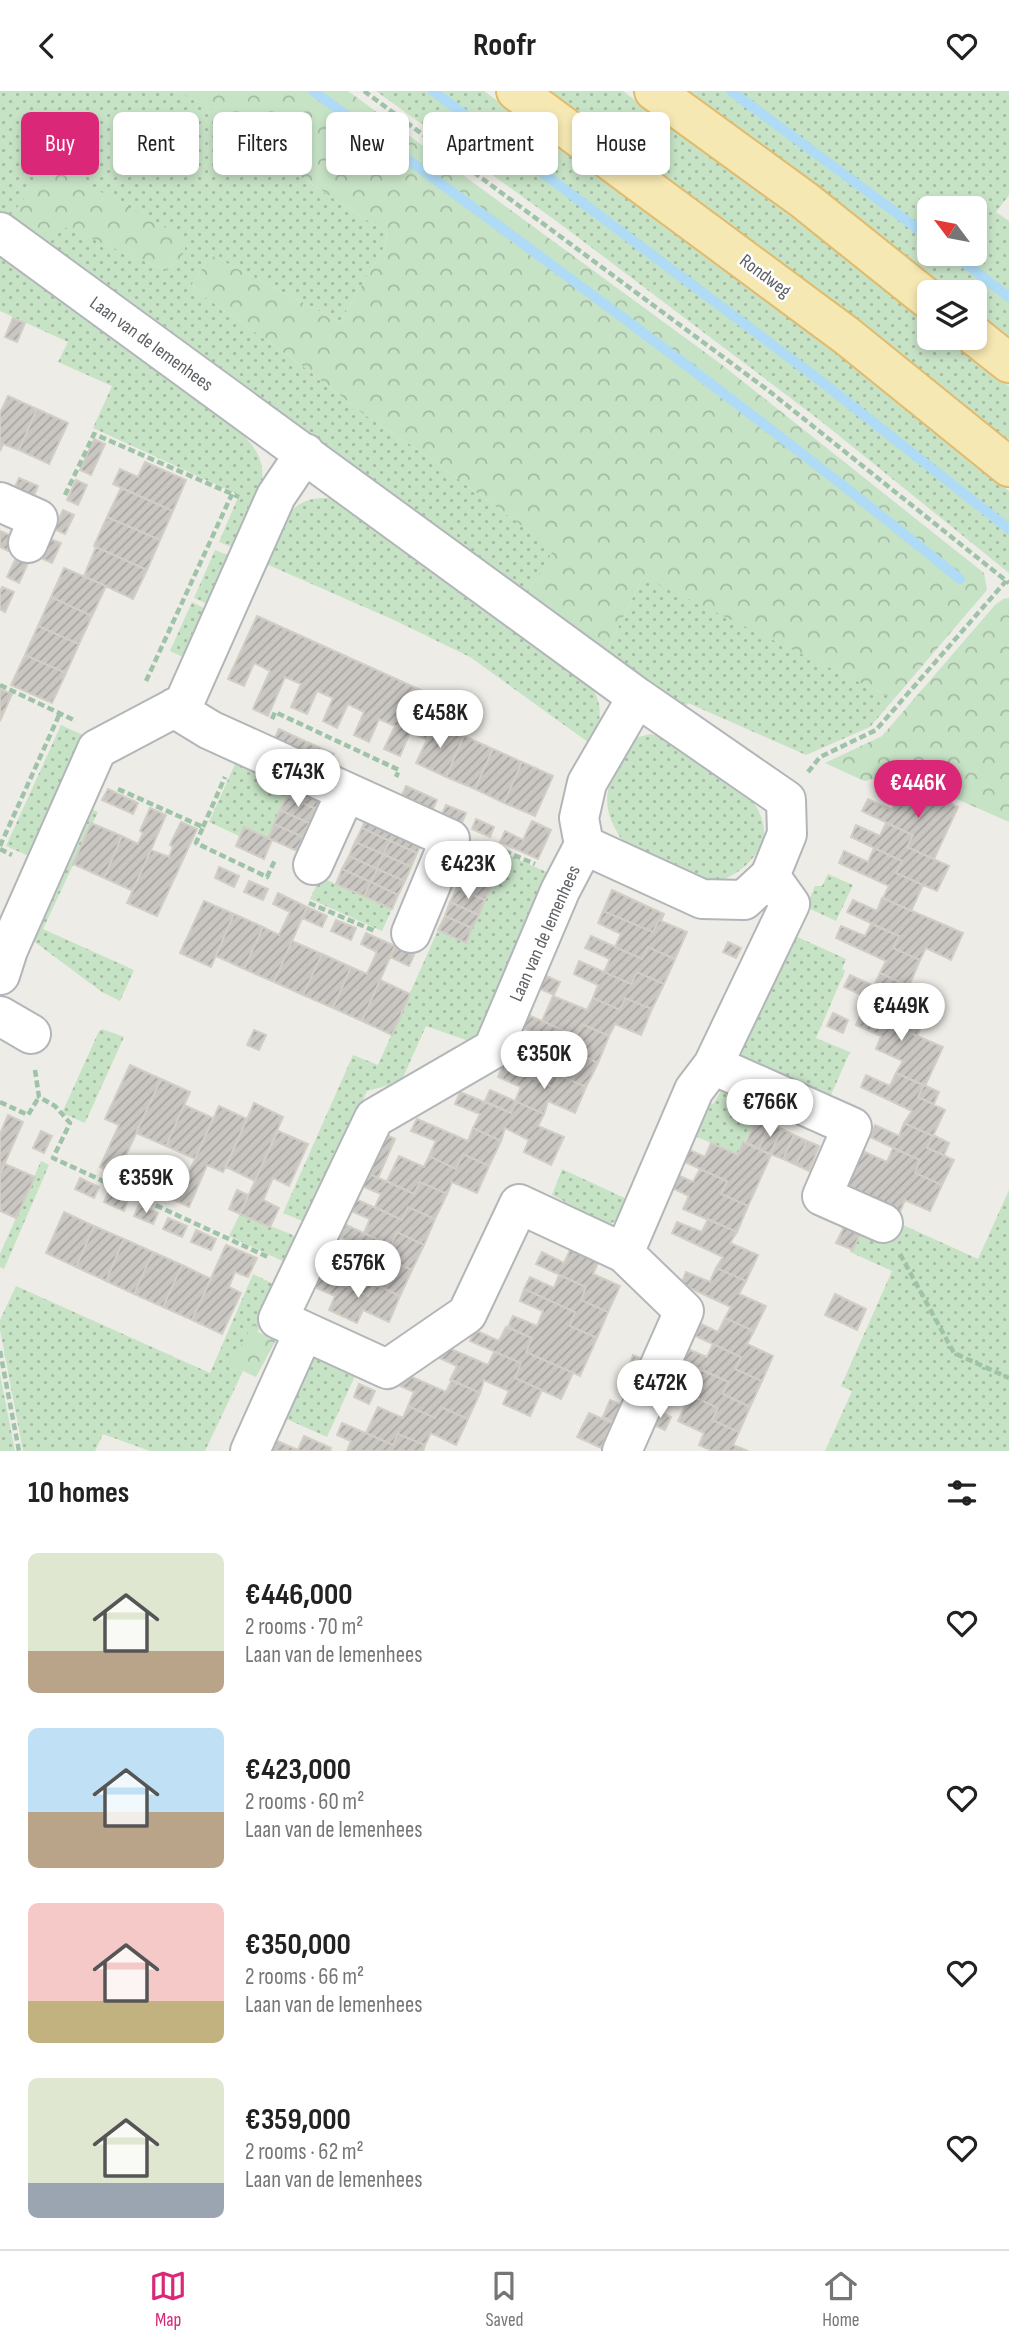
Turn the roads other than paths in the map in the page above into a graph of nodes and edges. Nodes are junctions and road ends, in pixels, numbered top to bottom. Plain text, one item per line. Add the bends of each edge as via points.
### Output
1 (516, 91) edge
2 (654, 91) edge
3 (0, 232) edge
4 (917, 289) edge
5 (987, 345) edge
6 (1009, 363) edge
7 (305, 453) junction
8 (1009, 467) edge
9 (0, 502) edge
10 (33, 531) road end
11 (637, 697) junction
12 (174, 708) junction
13 (346, 792) junction
14 (575, 862) junction
15 (313, 865) road end
16 (770, 876) junction
17 (411, 933) road end
18 (0, 975) edge
19 (713, 1065) junction
20 (883, 1223) road end
21 (624, 1253) junction
22 (304, 1331) junction
23 (250, 1451) edge
24 (622, 1451) edge

1 - 8 main road, Rondweg via 847,336
2 - 4 main road
3 - 7 street, Laan van de Iemenhees
5 - 6 main road
7 - 11 street, Laan van de Iemenhees
7 - 12 street via 276,496 184,703
9 - 10 street
11 - 14 street, Laan van de Iemenhees via 587,783
11 - 16 street, Laan van de Iemenhees via 786,800 787,834
12 - 13 street via 210,730
12 - 18 street via 92,762
13 - 15 street
13 - 17 street via 450,839
14 - 16 street, Laan van de Iemenhees via 702,899 744,900
14 - 22 street, Laan van de Iemenhees via 493,1049 374,1118 278,1319
16 - 19 street via 790,904
19 - 20 street via 852,1126 822,1196
19 - 21 street via 694,1090
21 - 22 street, Laan van de Iemenhees via 519,1204 467,1314 387,1369
21 - 24 street, Laan van de Iemenhees via 684,1311
22 - 23 street

